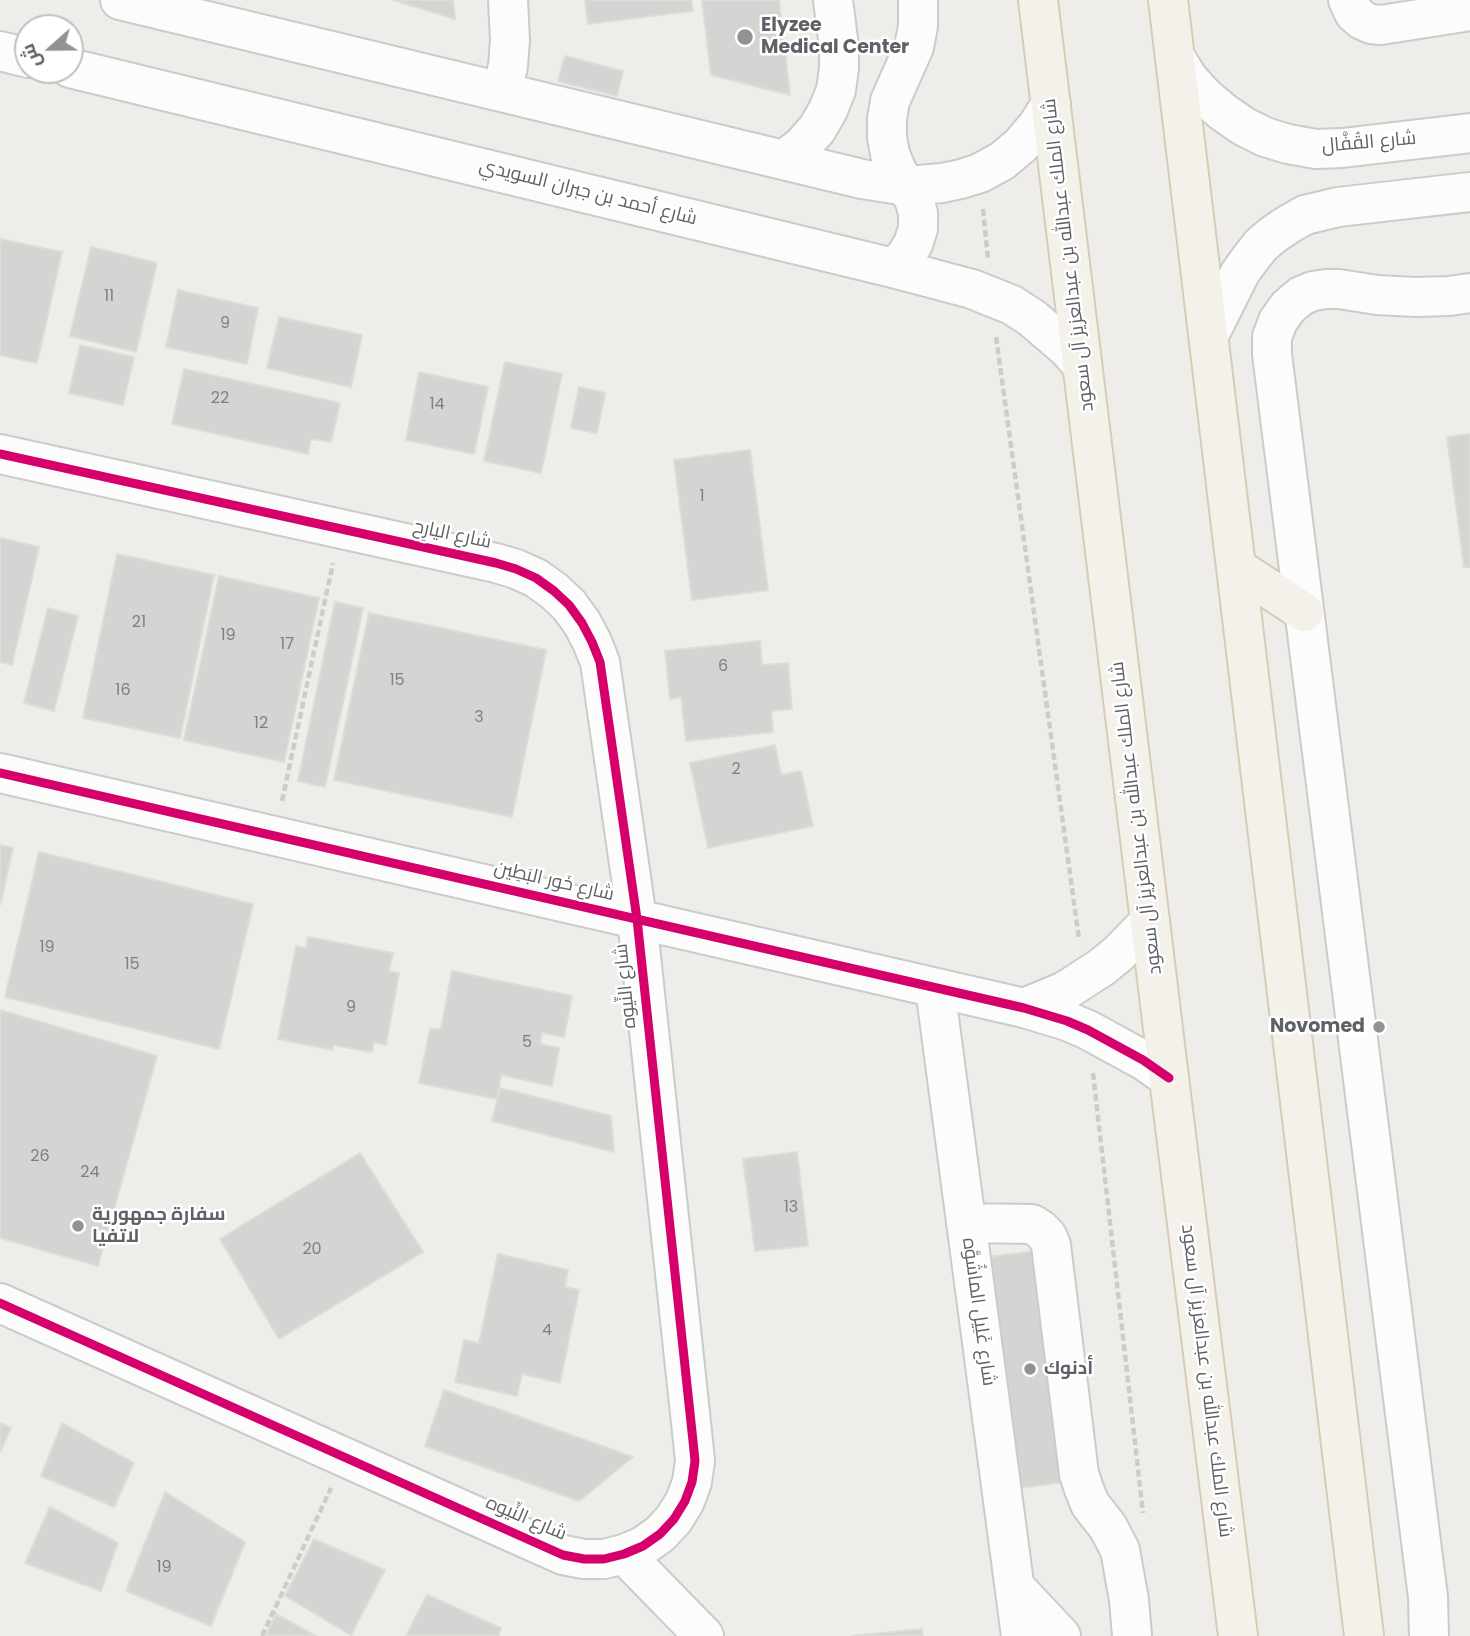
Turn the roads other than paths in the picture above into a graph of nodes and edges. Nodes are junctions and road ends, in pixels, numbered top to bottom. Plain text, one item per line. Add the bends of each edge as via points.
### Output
1 (120, 0) edge
2 (508, 0) edge
3 (833, 0) edge
4 (918, 0) edge
5 (1038, 0) edge
6 (1168, 0) edge
7 (1348, 0) edge
8 (1470, 11) edge
9 (1175, 57) junction
10 (84, 71) edge
11 (502, 92) junction
12 (1051, 104) junction
13 (1470, 133) edge
14 (1360, 146) junction
15 (785, 159) junction
16 (906, 186) junction
17 (1470, 192) edge
18 (1355, 206) junction
19 (894, 268) junction
20 (1470, 293) edge
21 (1209, 335) junction
22 (1082, 365) junction
23 (0, 454) edge
24 (1236, 567) junction
25 (1304, 612) junction
26 (0, 773) edge
27 (637, 919) junction
28 (1150, 922) junction
29 (935, 988) junction
30 (1024, 1008) junction
31 (1168, 1078) junction
32 (966, 1223) junction
33 (0, 1303) edge
34 (624, 1554) junction
35 (1015, 1587) junction
36 (705, 1636) edge
37 (1021, 1636) edge
38 (1060, 1636) edge
39 (1132, 1636) edge
40 (1238, 1636) edge
41 (1364, 1636) edge
42 (1429, 1636) edge

1 - 11 street
2 - 11 street via 510,40
3 - 15 street via 839,58 836,90 817,129
4 - 16 street via 914,47 890,101 887,119 890,154
5 - 12 main road, شارع الملك عبدالله بن عبدالعزيز آل سعود
6 - 9 main road
7 - 8 street via 1362,20 1381,25
9 - 14 street, شارع القُفَّال via 1188,78 1223,113 1265,137 1316,149
9 - 21 main road
10 - 19 street, شارع أحمد بن جبران السويدي
11 - 15 street
12 - 16 street via 1021,145 1002,161 961,179
12 - 22 main road, شارع الملك عبدالله بن عبدالعزيز آل سعود
13 - 14 street, شارع القُفَّال
14 - 18 street via 1345,174
15 - 16 street
16 - 19 street via 914,198 918,229 914,244
17 - 18 street
18 - 21 street via 1305,215 1268,239 1240,273
19 - 22 street, شارع أحمد بن جبران السويدي via 1012,305
20 - 25 street via 1416,297 1326,289 1301,296 1278,321 1272,354
21 - 24 main road
22 - 28 main road, شارع الملك عبدالله بن عبدالعزيز آل سعود
23 - 27 street, شارع اليارِح via 496,563 536,578 554,591 582,623 600,662
24 - 25 main road
24 - 41 main road
25 - 42 street
26 - 27 street, شارع خَور البَطِين
27 - 29 street, شارع خَور البَطِين
27 - 34 street, شارع النِّيوه via 695,1461 692,1482 674,1519 643,1546
28 - 30 street via 1084,980
28 - 31 main road, شارع الملك عبدالله بن عبدالعزيز آل سعود
29 - 30 street, شارع خَور البَطِين
29 - 32 street, شارع غَلِيل الماشُوَّه
30 - 31 street, شارع خَور البَطِين via 1088,1030
31 - 40 main road, شارع الملك عبدالله بن عبدالعزيز آل سعود
32 - 35 street, شارع غَلِيل الماشُوَّه
32 - 39 street via 1032,1224 1051,1245 1079,1474 1090,1504 1120,1550
33 - 34 street, شارع النِّيوه via 563,1555 604,1559
34 - 36 street
35 - 37 street, شارع غَلِيل الماشُوَّه
35 - 38 street

